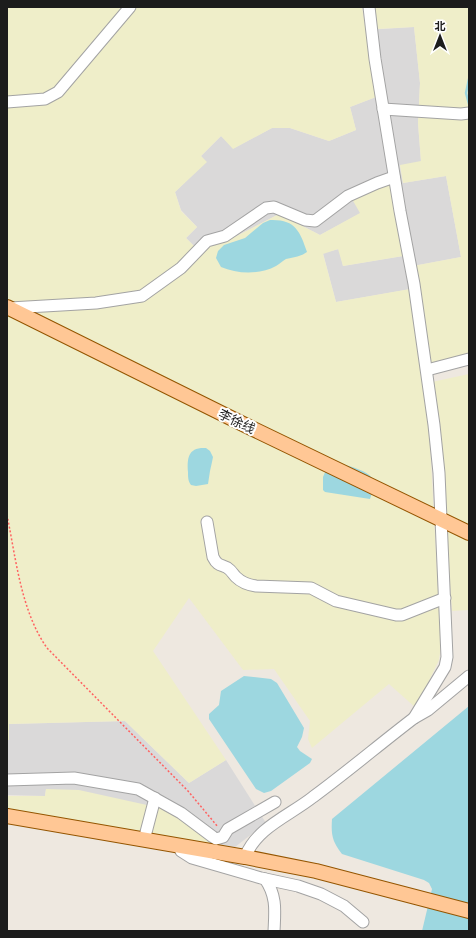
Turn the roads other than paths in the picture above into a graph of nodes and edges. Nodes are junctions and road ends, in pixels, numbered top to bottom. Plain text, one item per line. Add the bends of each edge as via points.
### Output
1 (130, 7) edge
2 (369, 7) edge
3 (7, 102) edge
4 (383, 109) junction
5 (469, 113) edge
6 (394, 177) junction
7 (7, 308) edge
8 (469, 359) edge
9 (427, 370) junction
10 (207, 522) dead end
11 (469, 533) edge
12 (445, 598) junction
13 (469, 676) edge
14 (414, 718) junction
15 (7, 780) edge
16 (155, 798) junction
17 (275, 802) dead end
18 (7, 816) edge
19 (144, 840) junction
20 (178, 845) junction
21 (245, 857) junction
22 (265, 879) junction
23 (469, 911) edge
24 (363, 922) dead end
25 (274, 931) edge

1 - 3 street via 58,92 45,99
2 - 4 street
4 - 5 street
4 - 6 street
6 - 7 street via 348,196 315,221 305,220 274,207 266,208 225,236 207,241 181,268 142,296 96,303
6 - 9 street
7 - 11 main road, 李徐线
8 - 9 street
9 - 12 street via 439,473
10 - 12 street via 215,562 230,569 236,577 248,584 311,588 336,601 396,615
12 - 14 street via 447,650 444,667
13 - 14 street via 428,710
14 - 21 street via 312,798 262,832 253,841
15 - 16 street via 74,778 138,789
16 - 17 street via 216,838 222,837 228,829
16 - 19 street
18 - 19 main road
19 - 20 main road
20 - 21 main road
20 - 22 street via 181,851 192,858
21 - 23 main road via 316,871
22 - 24 street via 321,894 344,906
22 - 25 street via 274,897

